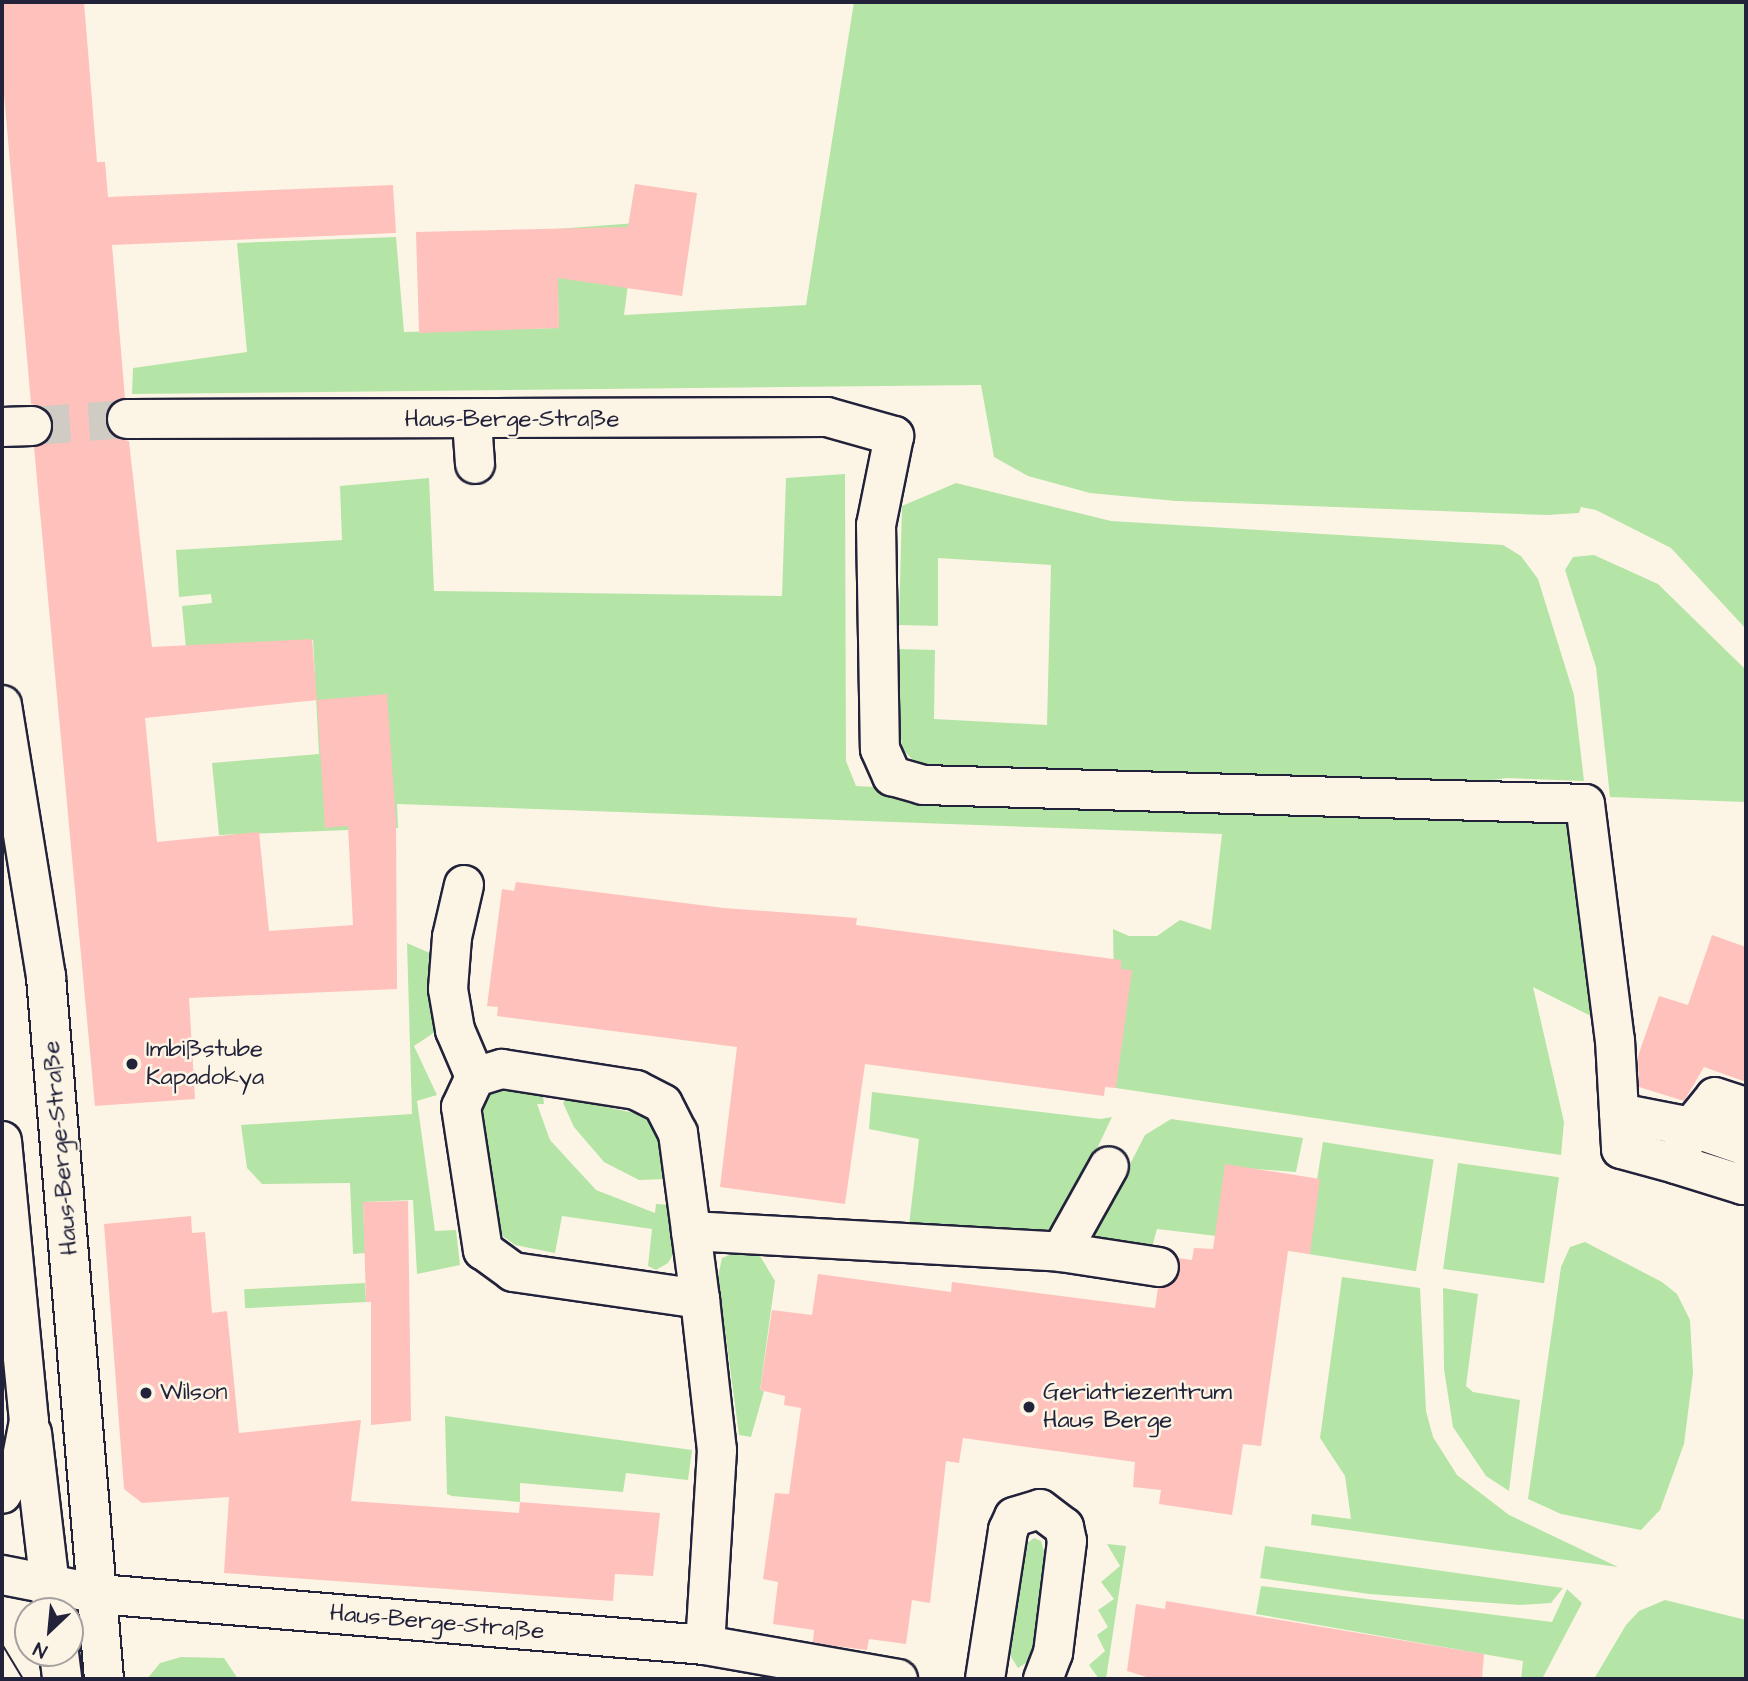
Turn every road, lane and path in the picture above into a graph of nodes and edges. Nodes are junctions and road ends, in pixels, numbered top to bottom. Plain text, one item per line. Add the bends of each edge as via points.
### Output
1 (127, 419) tunnel mouth
2 (472, 421) junction
3 (475, 464) dead end
4 (2, 705) edge
5 (464, 885) dead end
6 (475, 1077) junction
7 (1746, 1107) edge
8 (1619, 1113) junction
9 (1691, 1127) junction
10 (2, 1141) edge
11 (1746, 1146) edge
12 (1676, 1164) junction
13 (1109, 1166) dead end
14 (1746, 1178) edge
15 (691, 1231) junction
16 (1061, 1252) junction
17 (1159, 1267) dead end
18 (700, 1299) junction
19 (21, 1344) junction
20 (12, 1458) edge
21 (2, 1494) edge
22 (34, 1593) edge
23 (99, 1594) junction
24 (705, 1645) junction
25 (104, 1679) edge
26 (898, 1679) edge
27 (985, 1679) edge
28 (1043, 1679) edge

1 - 2 street, Haus-Berge-Straße
2 - 3 street
2 - 8 street, Haus-Berge-Straße via 827,417 894,436 876,525 880,749 892,776 923,785 1585,804
4 - 23 street, Haus-Berge-Straße via 46,977
5 - 6 street via 452,937 448,989 455,1030
6 - 15 street via 502,1069 636,1090 663,1104 678,1133
6 - 18 street via 461,1107 477,1236 487,1257 513,1272
7 - 9 street via 1715,1097
8 - 9 street
8 - 12 street via 1621,1149
9 - 11 street
9 - 12 street
10 - 19 street
12 - 14 street via 1743,1185
13 - 16 street
15 - 16 street
15 - 18 street
16 - 17 street
18 - 24 street via 717,1450
19 - 20 street via 29,1420
19 - 22 street
20 - 21 street
20 - 22 street
22 - 23 street
23 - 24 street, Haus-Berge-Straße
23 - 25 street, Haus-Berge-Straße
24 - 26 street, Haus-Berge-Straße
27 - 28 street via 1007,1530 1014,1517 1041,1509 1059,1520 1067,1541 1053,1653

